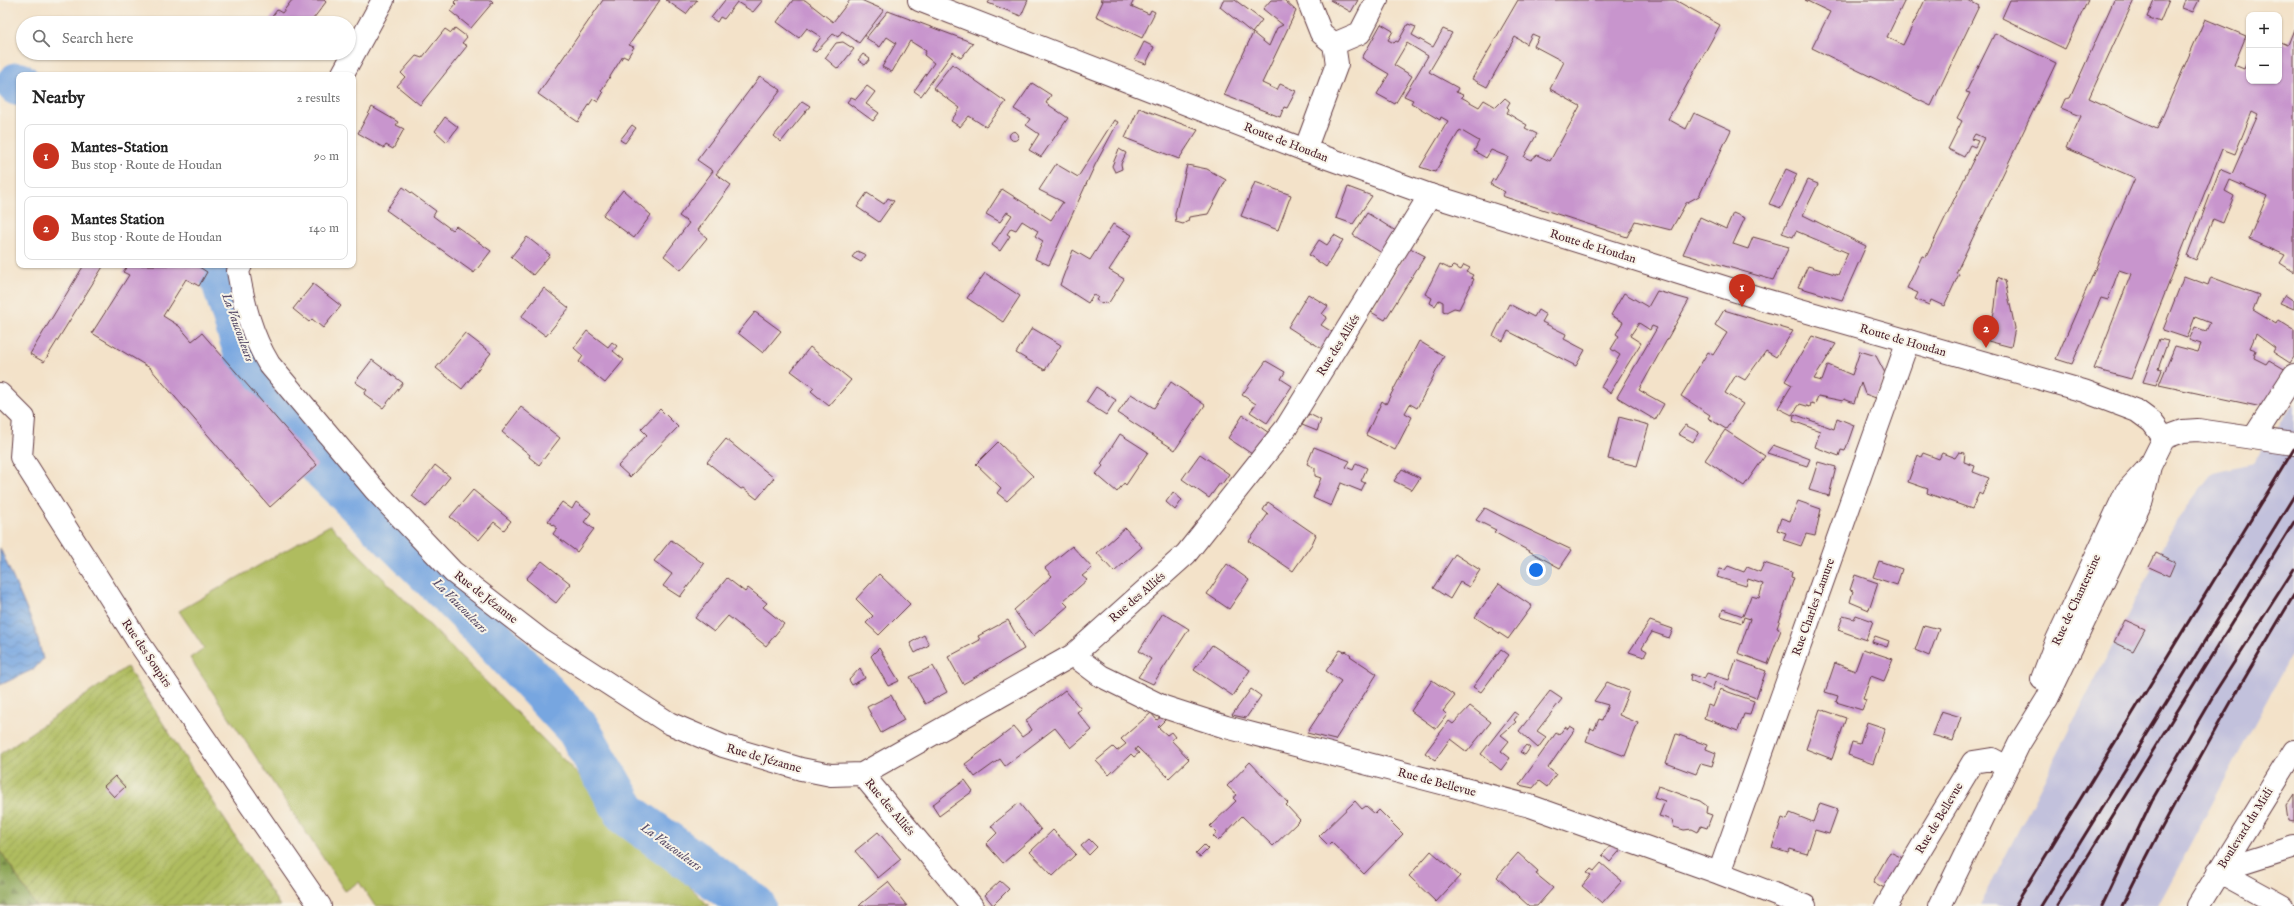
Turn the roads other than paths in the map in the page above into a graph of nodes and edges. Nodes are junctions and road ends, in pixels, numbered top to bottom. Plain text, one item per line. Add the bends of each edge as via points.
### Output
1 (383, 0) edge
2 (919, 0) edge
3 (1308, 0) edge
4 (1377, 0) edge
5 (1334, 44) junction
6 (356, 49) edge
7 (350, 60) edge
8 (344, 72) edge
9 (1305, 150) junction
10 (1430, 195) junction
11 (240, 268) edge
12 (1908, 341) junction
13 (2294, 375) edge
14 (0, 394) edge
15 (2164, 438) junction
16 (2263, 439) junction
17 (2294, 444) edge
18 (1073, 655) junction
19 (2294, 751) edge
20 (2007, 767) junction
21 (862, 774) junction
22 (2294, 847) edge
23 (2218, 871) junction
24 (1719, 873) junction
25 (320, 906) edge
26 (972, 906) edge
27 (1805, 906) edge
28 (1886, 906) edge
29 (1940, 906) edge
30 (2198, 906) edge
31 (2282, 906) edge

1 - 6 street
2 - 9 street, Route de Houdan
3 - 5 street via 1321,33
4 - 5 street via 1360,33
5 - 9 street via 1337,64
7 - 8 street
9 - 10 street, Route de Houdan
10 - 12 street, Route de Houdan via 1762,299
10 - 18 street, Rue des Alliés via 1286,428 1186,554
11 - 21 street, Rue de Jézanne via 245,309 256,342 269,364 375,490 453,572 541,640 669,723 723,746 801,769 832,775
12 - 15 street, Route de Houdan via 2118,403 2137,411 2152,422
12 - 24 street, Rue Charles Lamure
13 - 16 street
14 - 25 street, Rue des Soupirs via 24,418 21,457 139,644
15 - 16 street via 2183,431 2198,430
15 - 20 street, Rue de Chantereine via 2150,466 2142,500 2047,699
16 - 17 street
18 - 21 street, Rue des Alliés
18 - 24 street, Rue de Bellevue via 1101,676 1164,707 1226,727 1530,806
19 - 23 street, Boulevard du Midi
20 - 28 street, Rue de Bellevue via 1992,759 1973,762
20 - 29 street, Rue de Chantereine
21 - 26 street, Rue des Alliés
22 - 23 street
23 - 30 street, Boulevard du Midi
23 - 31 street
24 - 27 street, Rue de Bellevue

